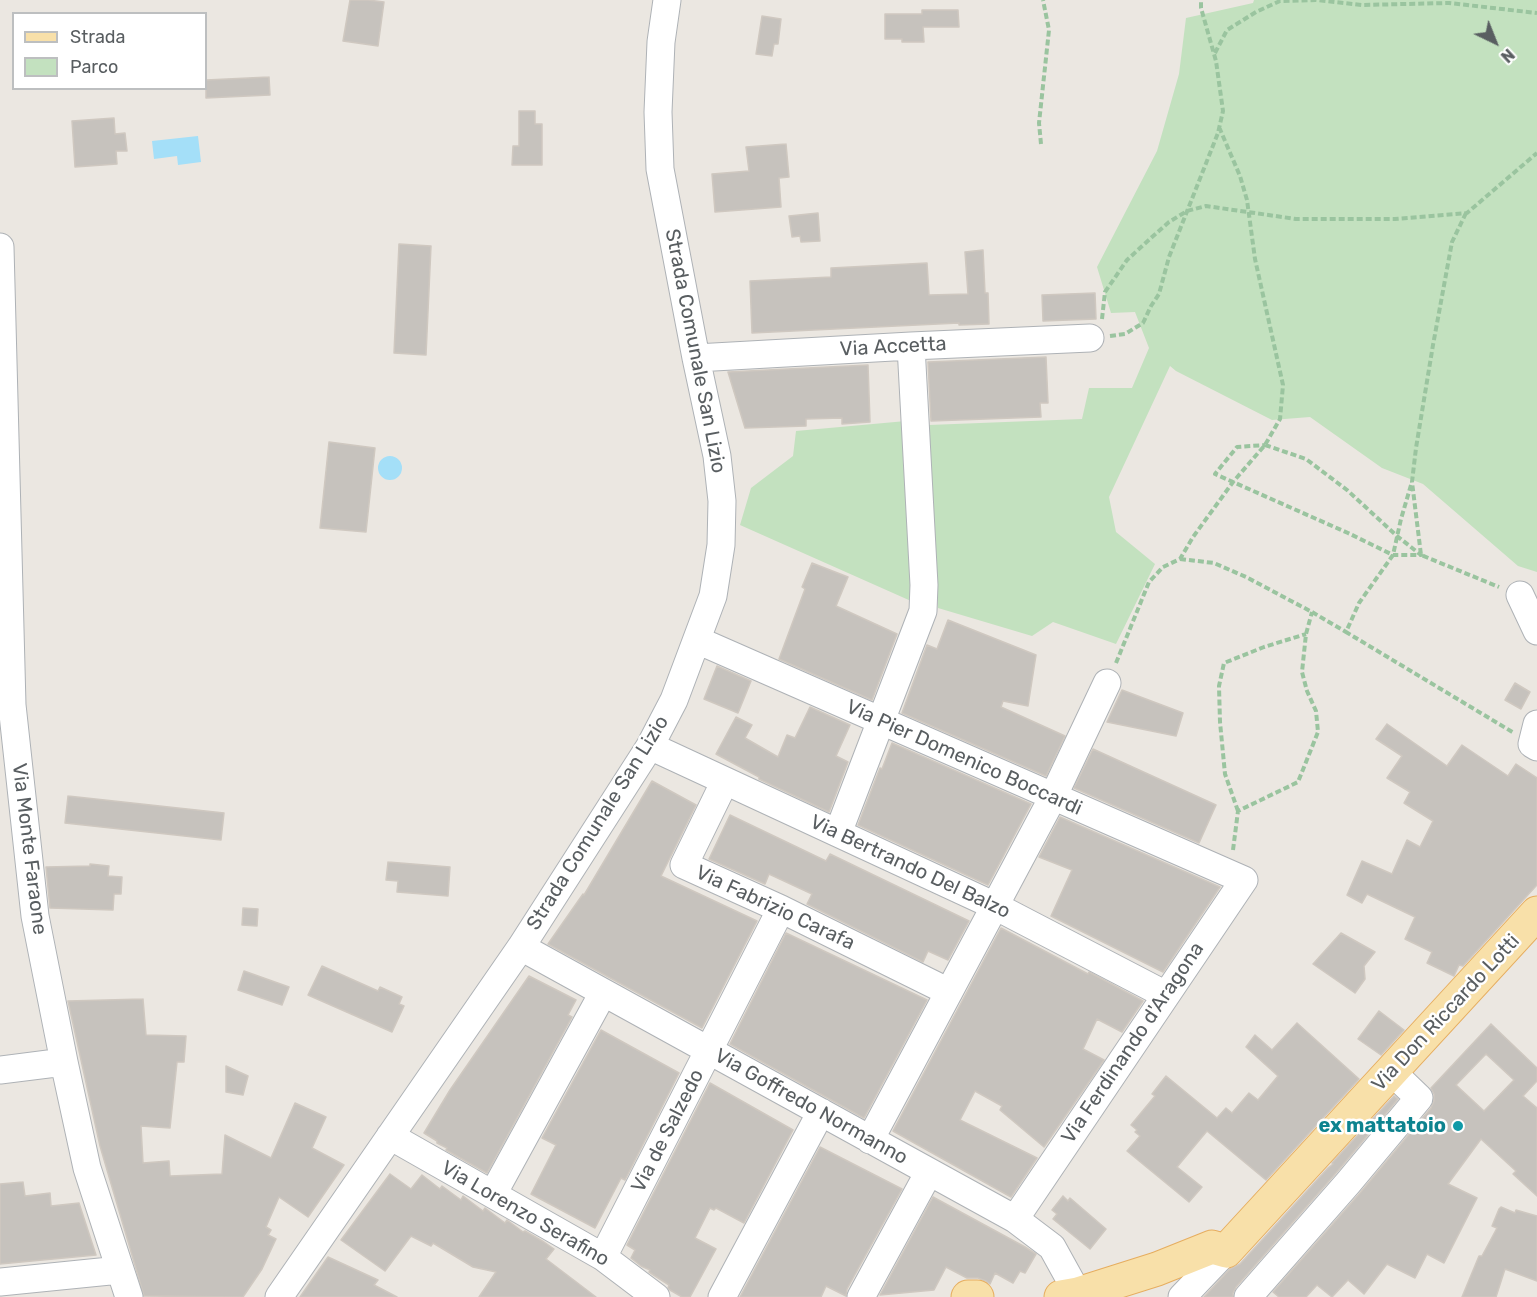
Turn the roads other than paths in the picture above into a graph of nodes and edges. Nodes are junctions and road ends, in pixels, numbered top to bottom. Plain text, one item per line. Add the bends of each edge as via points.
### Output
1 (667, 0) edge
2 (0, 247) edge
3 (1090, 338) road end
4 (911, 346) junction
5 (696, 358) junction
6 (1520, 596) road end
7 (1537, 631) edge
8 (698, 640) junction
9 (1107, 683) road end
10 (880, 722) junction
11 (650, 746) junction
12 (725, 781) junction
13 (1053, 797) junction
14 (838, 833) junction
15 (1230, 875) joint
16 (995, 906) junction
17 (781, 909) junction
18 (1537, 913) edge
19 (521, 947) junction
20 (949, 992) junction
21 (603, 993) junction
22 (1166, 995) junction
23 (709, 1051) junction
24 (64, 1062) junction
25 (0, 1070) edge
26 (1392, 1072) junction
27 (821, 1112) junction
28 (390, 1136) junction
29 (870, 1140) junction
30 (929, 1172) junction
31 (493, 1194) junction
32 (1015, 1219) junction
33 (1226, 1251) junction
34 (603, 1257) junction
35 (120, 1270) junction
36 (0, 1282) edge
37 (1069, 1295) edge
38 (129, 1297) edge
39 (279, 1297) edge
40 (656, 1297) edge
41 (722, 1297) edge
42 (861, 1297) edge
43 (968, 1297) edge
44 (977, 1297) edge
45 (1182, 1297) edge
46 (1248, 1297) edge

1 - 5 street, Strada Comunale San Lizio via 658,89 660,169
2 - 24 street, Via Monte Faraone via 12,705 35,916
3 - 4 street, Via Accetta
4 - 5 street, Via Accetta
4 - 10 street via 923,611
5 - 8 street, Strada Comunale San Lizio via 717,456 722,501 721,545 713,596
6 - 7 street
8 - 10 street, Via Pier Domenico Boccardi
8 - 11 street, Strada Comunale San Lizio
9 - 13 street
10 - 13 street, Via Pier Domenico Boccardi
10 - 14 street
11 - 12 street, Via Bertrando Del Balzo
11 - 19 street, Strada Comunale San Lizio
12 - 14 street, Via Bertrando Del Balzo
12 - 17 street, Via Fabrizio Carafa via 684,865
13 - 15 street, Via Pier Domenico Boccardi
13 - 16 street
14 - 16 street, Via Bertrando Del Balzo
15 - 22 street, Via Ferdinando d'Aragona via 1244,880
16 - 20 street
16 - 22 street, Via Bertrando Del Balzo
17 - 20 street, Via Fabrizio Carafa
17 - 23 street, Via de Salzedo
18 - 26 main road, Via Don Riccardo Lotti
19 - 21 street, Via Goffredo Normanno
19 - 28 street, Strada Comunale San Lizio
20 - 29 street
21 - 23 street, Via Goffredo Normanno
21 - 31 street
22 - 32 street, Via Ferdinando d'Aragona
23 - 27 street, Via Goffredo Normanno
23 - 34 street, Via de Salzedo
24 - 25 street
24 - 35 street, Via Monte Faraone via 87,1168
26 - 33 main road, Via Don Riccardo Lotti
26 - 46 street via 1419,1098
27 - 29 street, Via Goffredo Normanno
27 - 41 street
28 - 31 street, Via Lorenzo Serafino
28 - 39 street, Strada Comunale San Lizio
29 - 30 street, Via Goffredo Normanno
30 - 32 street, Via Goffredo Normanno
30 - 42 street
31 - 34 street, Via Lorenzo Serafino
32 - 37 street, Via Goffredo Normanno via 1052,1247
33 - 37 main road via 1212,1247 1158,1269
33 - 45 street, Via Don Riccardo Lotti
34 - 40 street, Via Lorenzo Serafino
35 - 36 street
35 - 38 street, Via Monte Faraone
43 - 44 main road

